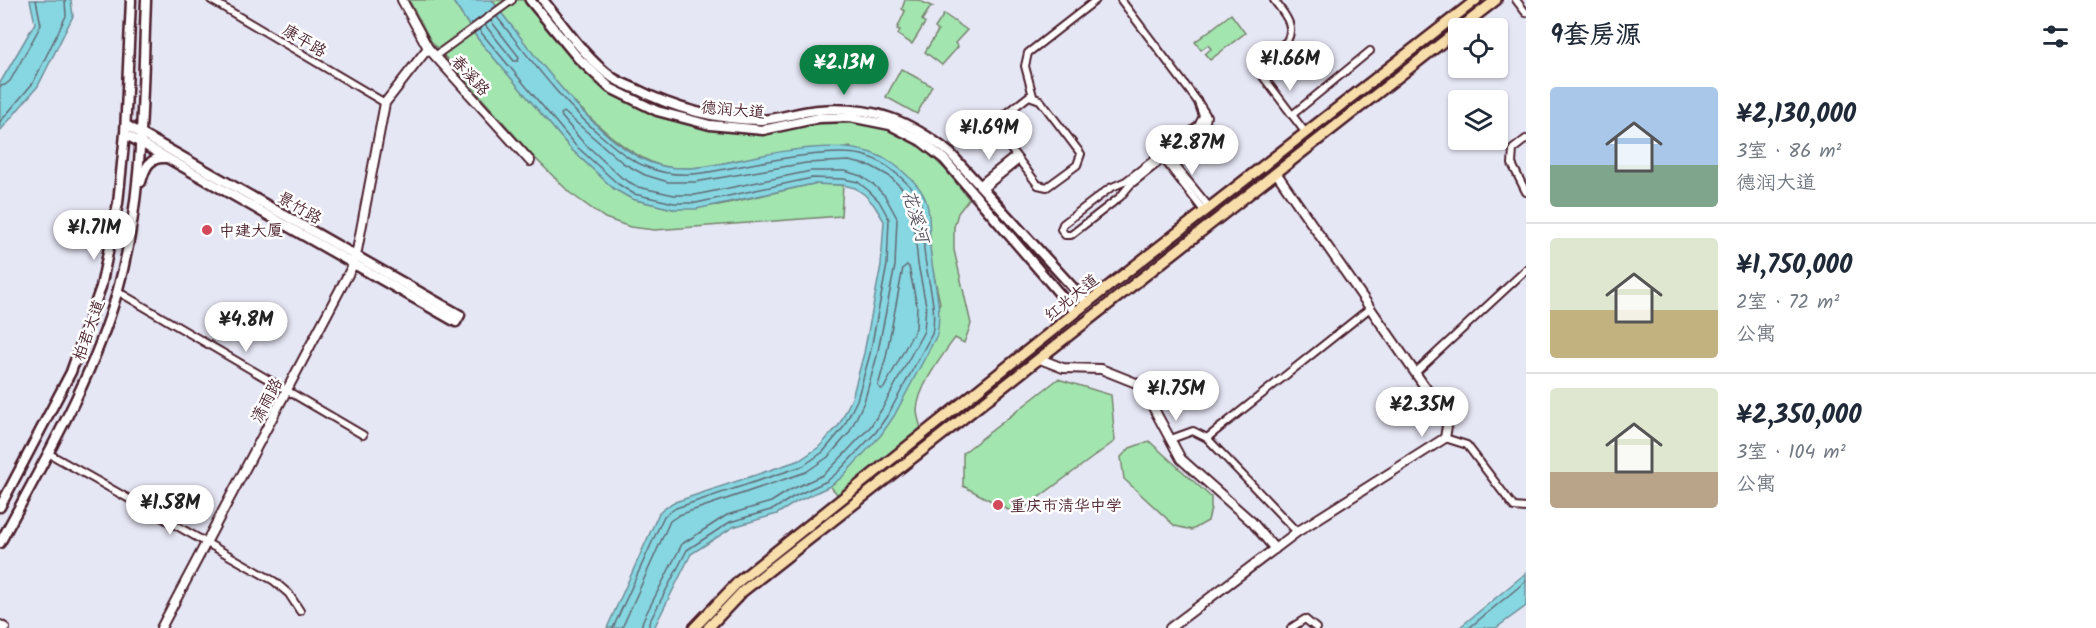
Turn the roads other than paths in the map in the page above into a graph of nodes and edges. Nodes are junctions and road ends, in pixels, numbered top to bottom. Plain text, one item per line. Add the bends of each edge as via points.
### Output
1 (131, 0) edge
2 (146, 0) edge
3 (211, 0) edge
4 (402, 0) edge
5 (512, 0) edge
6 (530, 0) edge
7 (543, 0) edge
8 (1096, 0) edge
9 (1121, 0) edge
10 (1274, 0) edge
11 (1476, 0) edge
12 (1516, 0) edge
13 (1494, 1) edge
14 (1526, 13) edge
15 (1473, 18) edge
16 (1448, 38) edge
17 (428, 48) junction
18 (1370, 51) dead end
19 (435, 56) junction
20 (1033, 96) junction
21 (385, 104) junction
22 (1292, 115) junction
23 (126, 129) junction
24 (1305, 132) junction
25 (140, 133) junction
26 (1526, 139) edge
27 (140, 143) junction
28 (1164, 155) junction
29 (167, 158) junction
30 (1017, 158) junction
31 (530, 161) dead end
32 (1277, 174) junction
33 (981, 187) junction
34 (1526, 192) edge
35 (135, 202) junction
36 (1207, 209) junction
37 (354, 260) junction
38 (1526, 270) edge
39 (117, 291) junction
40 (1087, 303) junction
41 (1370, 308) junction
42 (1076, 313) junction
43 (458, 318) dead end
44 (1040, 359) junction
45 (1415, 373) junction
46 (63, 389) junction
47 (286, 391) junction
48 (72, 405) junction
49 (363, 435) dead end
50 (1207, 438) junction
51 (1445, 438) junction
52 (1171, 439) junction
53 (48, 453) junction
54 (0, 507) edge
55 (1526, 508) edge
56 (1297, 532) junction
57 (0, 543) edge
58 (206, 543) junction
59 (1275, 549) junction
60 (300, 611) dead end
61 (0, 625) edge
62 (5, 628) edge
63 (161, 628) edge
64 (694, 628) edge
65 (708, 628) edge
66 (1170, 628) edge
67 (1291, 628) edge
68 (1316, 628) edge

1 - 23 main road, 柏君大道
2 - 25 main road, 柏君大道
3 - 21 street, 康平路
4 - 17 street, 春溪路
5 - 19 street
6 - 42 main road, 德润大道 via 578,58 610,88 657,111 710,125 763,129 819,118 850,117 890,125 921,141 944,159
7 - 33 main road, 德润大道 via 585,52 614,78 661,102 709,116 762,120 849,109 892,117 926,134
8 - 20 street via 1028,53 1025,66
9 - 28 street via 1207,113 1201,129
10 - 22 street via 1290,22 1290,36 1255,66
11 - 24 main road, 红光大道
12 - 14 street
13 - 15 main road, 红光大道
16 - 32 main road, 红光大道
17 - 19 street, 春溪路
17 - 21 street, 潇雨路
18 - 22 street
19 - 31 street, 春溪路
20 - 30 street via 999,122 998,135
20 - 30 street via 1079,150 1081,158 1077,165 1044,187
21 - 37 street, 潇雨路
22 - 24 street
23 - 25 main road, 景竹路
23 - 27 main road, 景竹路
23 - 46 main road, 柏君大道 via 109,255 90,323
24 - 36 main road, 红光大道
25 - 27 main road, 柏君大道
25 - 37 main road, 景竹路
26 - 34 street via 1513,149 1512,164
27 - 29 main road, 景竹路
27 - 35 main road, 柏君大道
28 - 28 street via 1110,188 1063,224 1061,230 1071,235 1120,197
28 - 36 street
29 - 35 main road via 154,159 146,166
29 - 37 main road, 景竹路
30 - 33 street
32 - 41 street
32 - 44 main road, 红光大道
33 - 40 main road, 德润大道
35 - 39 main road, 柏君大道
36 - 40 main road, 红光大道
37 - 43 main road, 景竹路
37 - 47 street, 潇雨路
38 - 45 street
39 - 47 street
39 - 48 main road, 柏君大道 via 97,352
40 - 42 main road, 红光大道
41 - 45 street
41 - 50 street
42 - 64 main road, 红光大道 via 739,580
44 - 52 street via 1063,368 1101,369 1141,385
44 - 65 main road, 红光大道 via 743,591
45 - 51 street via 1448,420
46 - 48 main road via 70,384 75,386
46 - 54 main road, 柏君大道
47 - 49 street
47 - 58 street, 潇雨路
48 - 53 main road, 柏君大道
50 - 52 street via 1193,431
50 - 56 street
51 - 55 street via 1467,445 1514,507
51 - 56 street
52 - 59 street via 1181,459 1252,522
53 - 57 main road, 柏君大道
53 - 58 street
56 - 59 street
58 - 60 street via 274,581
58 - 63 street, 潇雨路
59 - 66 street
61 - 62 street
67 - 68 street via 1305,619

